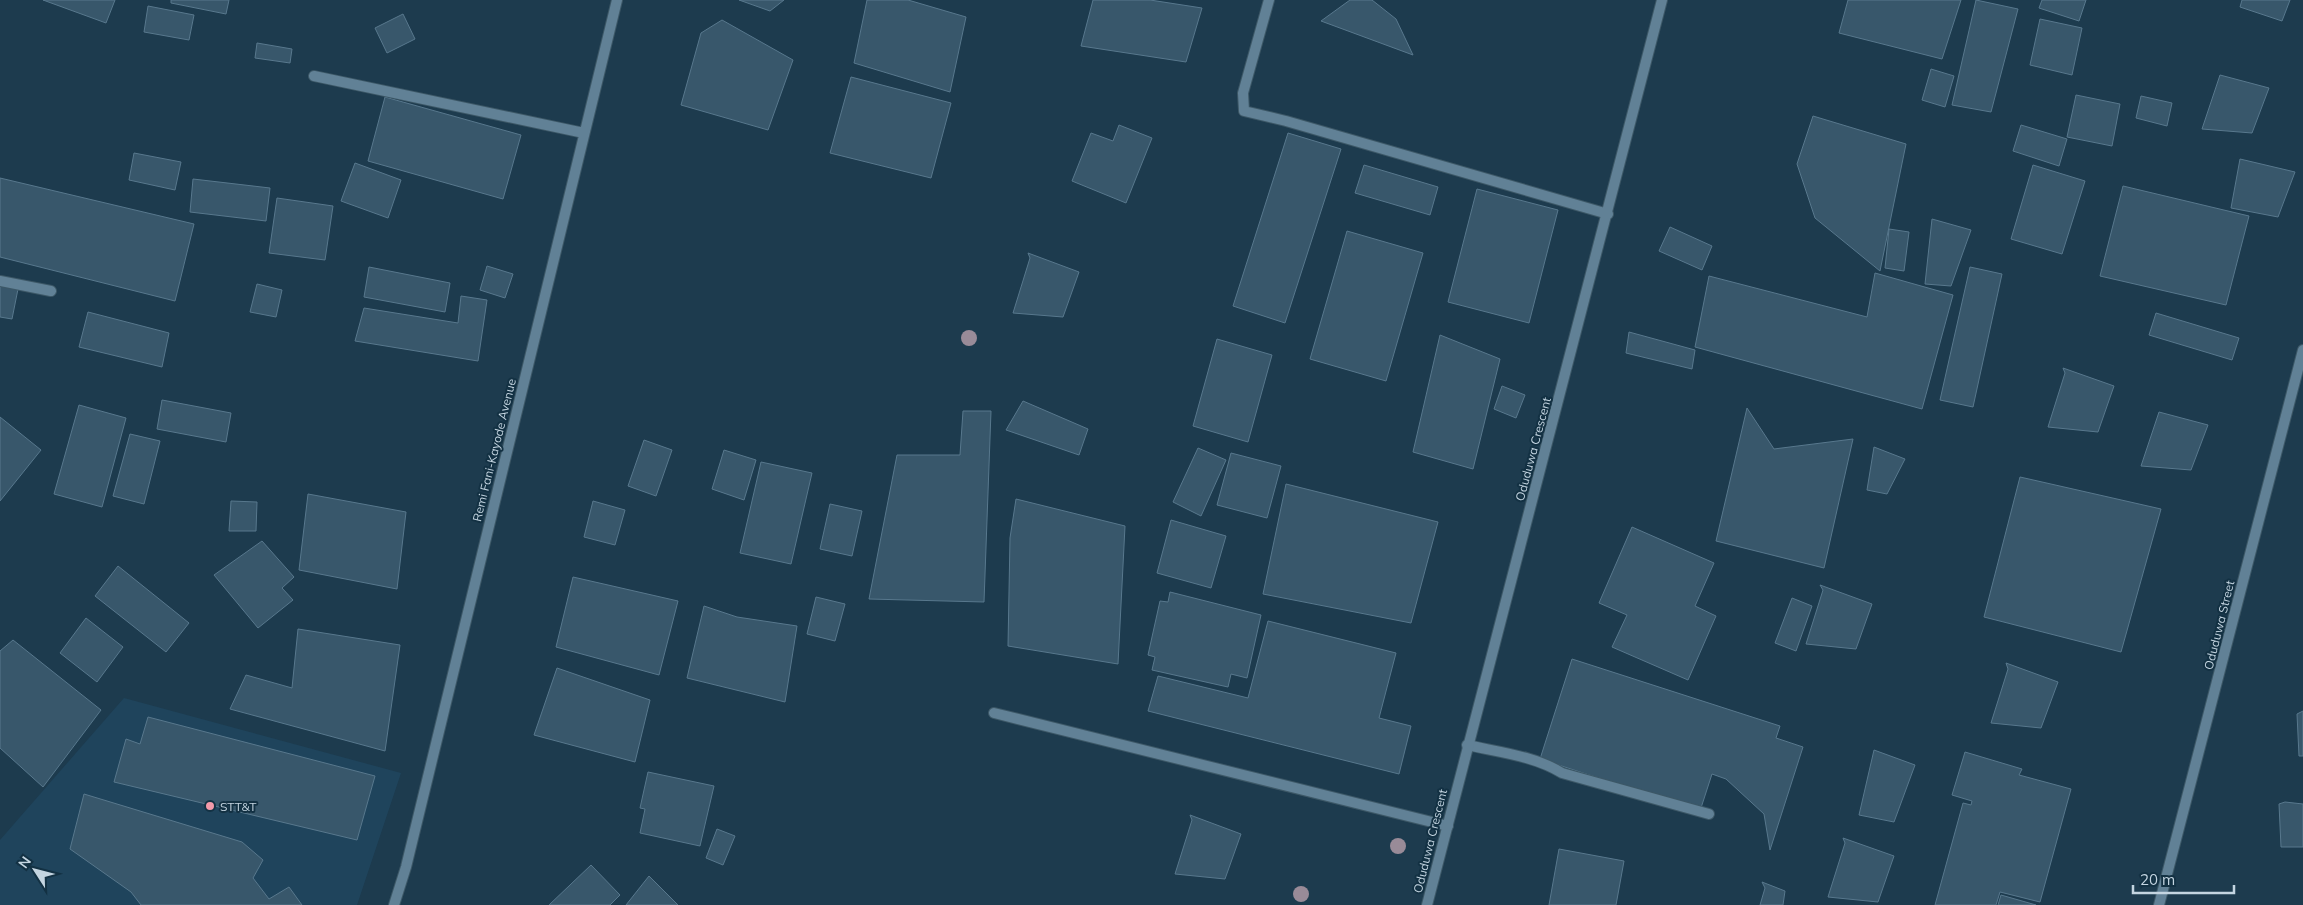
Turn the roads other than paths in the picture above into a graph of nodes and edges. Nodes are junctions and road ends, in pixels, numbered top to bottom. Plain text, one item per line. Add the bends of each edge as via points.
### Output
1 (616, 0) edge
2 (1269, 0) edge
3 (1662, 0) edge
4 (314, 76) dead end
5 (584, 133) junction
6 (1608, 214) junction
7 (0, 282) edge
8 (51, 291) dead end
9 (2303, 350) edge
10 (994, 713) dead end
11 (1467, 745) junction
12 (1709, 814) dead end
13 (1448, 826) junction
14 (394, 905) edge
15 (1427, 905) edge
16 (2158, 905) edge

1 - 5 street, Remi Fani-Kayode Avenue
2 - 6 street via 1243,93 1244,111
3 - 6 street, Oduduwa Crescent
4 - 5 street
5 - 14 street, Remi Fani-Kayode Avenue via 406,867
6 - 11 street, Oduduwa Crescent
7 - 8 street
9 - 16 street, Oduduwa Street
10 - 13 street
11 - 12 street via 1531,760 1551,766 1562,774
11 - 13 street, Oduduwa Crescent
13 - 15 street, Oduduwa Crescent

